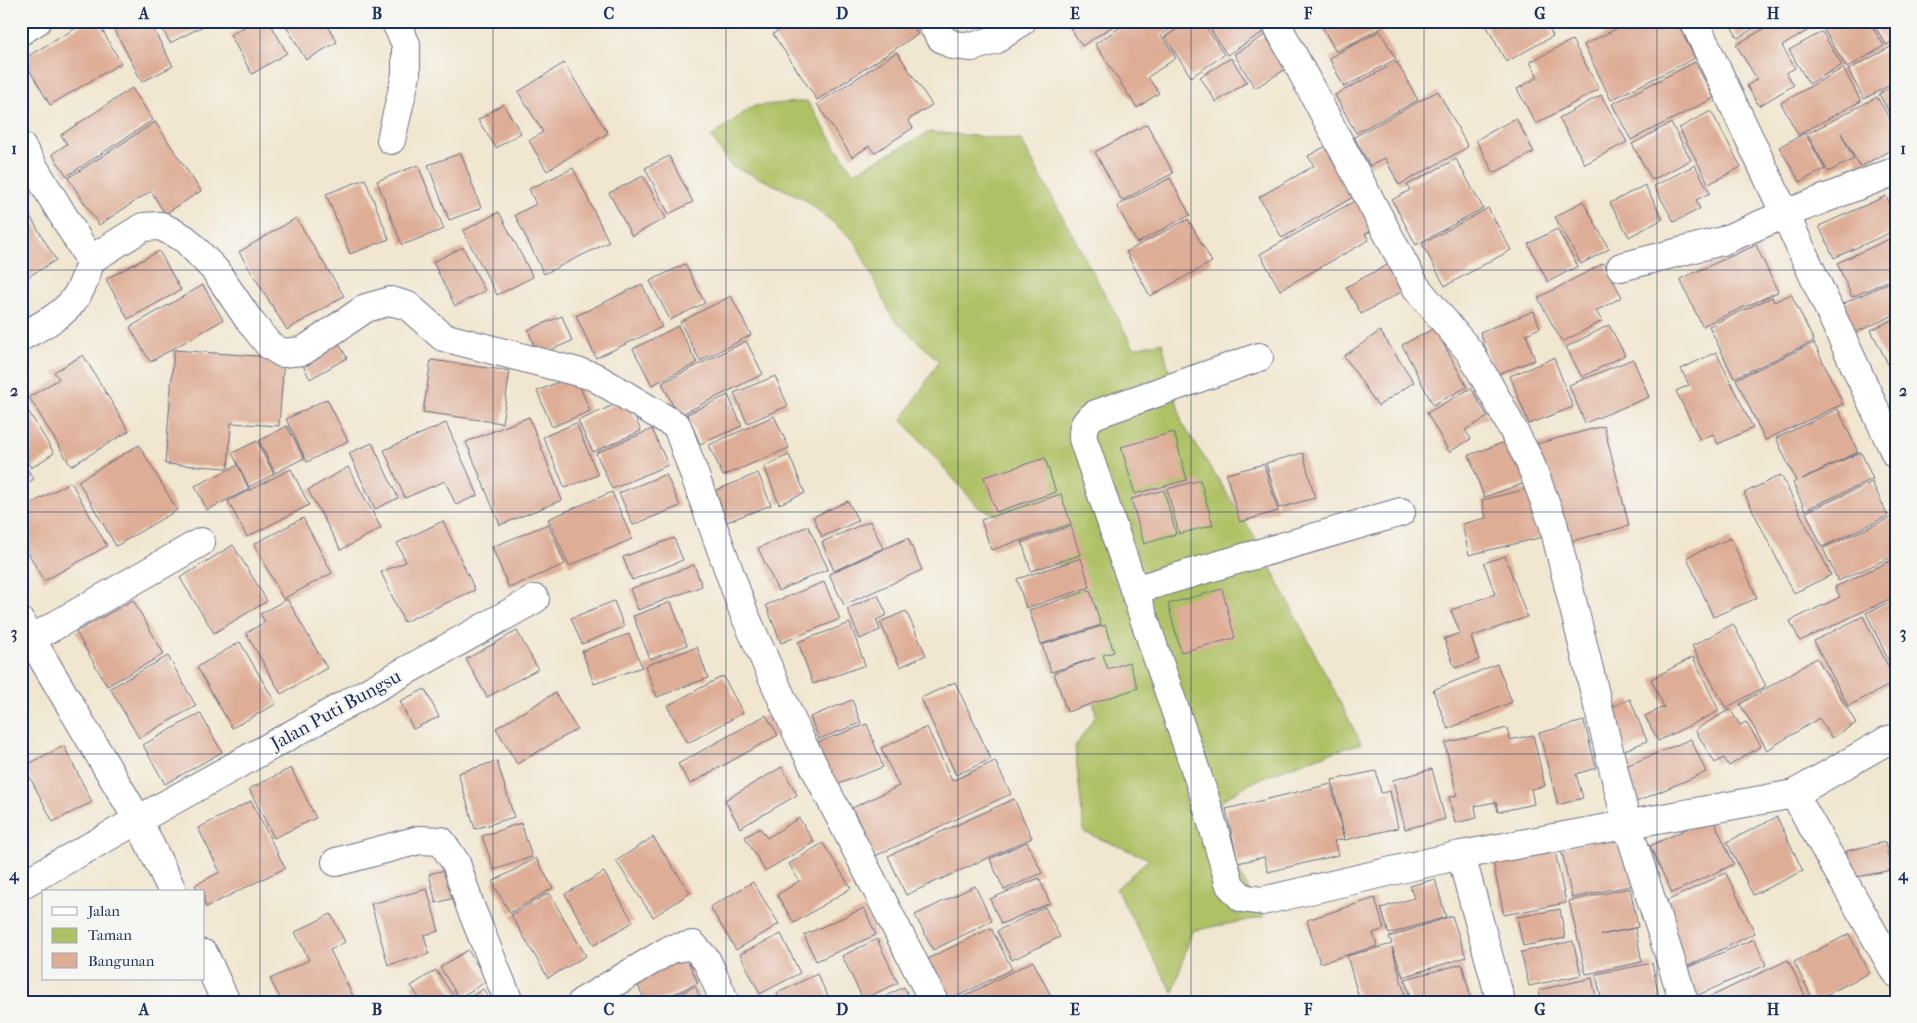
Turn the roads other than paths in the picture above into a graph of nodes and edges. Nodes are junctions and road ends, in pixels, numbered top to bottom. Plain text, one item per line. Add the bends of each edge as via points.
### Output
1 (37, 21) edge
2 (395, 21) edge
3 (930, 21) edge
4 (1022, 21) edge
5 (1275, 21) edge
6 (1694, 21) edge
7 (21, 31) edge
8 (391, 140) dead end
9 (21, 146) edge
10 (1896, 171) edge
11 (1785, 214) junction
12 (90, 260) junction
13 (1621, 266) dead end
14 (21, 337) edge
15 (1259, 358) dead end
16 (1896, 455) edge
17 (1400, 512) dead end
18 (201, 542) dead end
19 (1134, 590) junction
20 (535, 599) dead end
21 (25, 635) edge
22 (1896, 738) edge
23 (1794, 794) junction
24 (138, 820) junction
25 (1627, 824) junction
26 (1461, 855) junction
27 (336, 862) dead end
28 (21, 885) edge
29 (172, 890) edge
30 (205, 956) edge
31 (1893, 964) edge
32 (226, 1002) edge
33 (509, 1002) edge
34 (582, 1002) edge
35 (725, 1002) edge
36 (934, 1002) edge
37 (1501, 1002) edge
38 (1684, 1002) edge

1 - 7 street
2 - 8 street via 406,44 406,75
3 - 4 street via 941,38 953,45 972,47 995,40
5 - 25 street via 1416,287 1470,352 1529,460 1553,523
6 - 11 street
9 - 12 street
10 - 11 street
11 - 13 street via 1722,241
11 - 16 street
12 - 14 street via 78,294 63,313
12 - 36 street via 143,227 162,226 186,238 209,263 269,345 282,353 303,351 366,308 391,300 408,306 443,337 593,376 677,426 744,613 795,728
15 - 19 street via 1096,414 1086,421 1082,429 1083,439
17 - 19 street
18 - 21 street
19 - 26 street via 1204,795 1230,885 1242,898 1262,901
20 - 24 street, Jalan Puti Bungsu
21 - 24 street
22 - 23 street
23 - 25 street
23 - 31 street via 1862,916
24 - 28 street, Jalan Puti Bungsu
24 - 29 street
25 - 26 street
25 - 38 street
26 - 37 street
27 - 33 street via 420,840 441,841 456,864
30 - 32 street
34 - 35 street via 671,949 693,945 707,961

